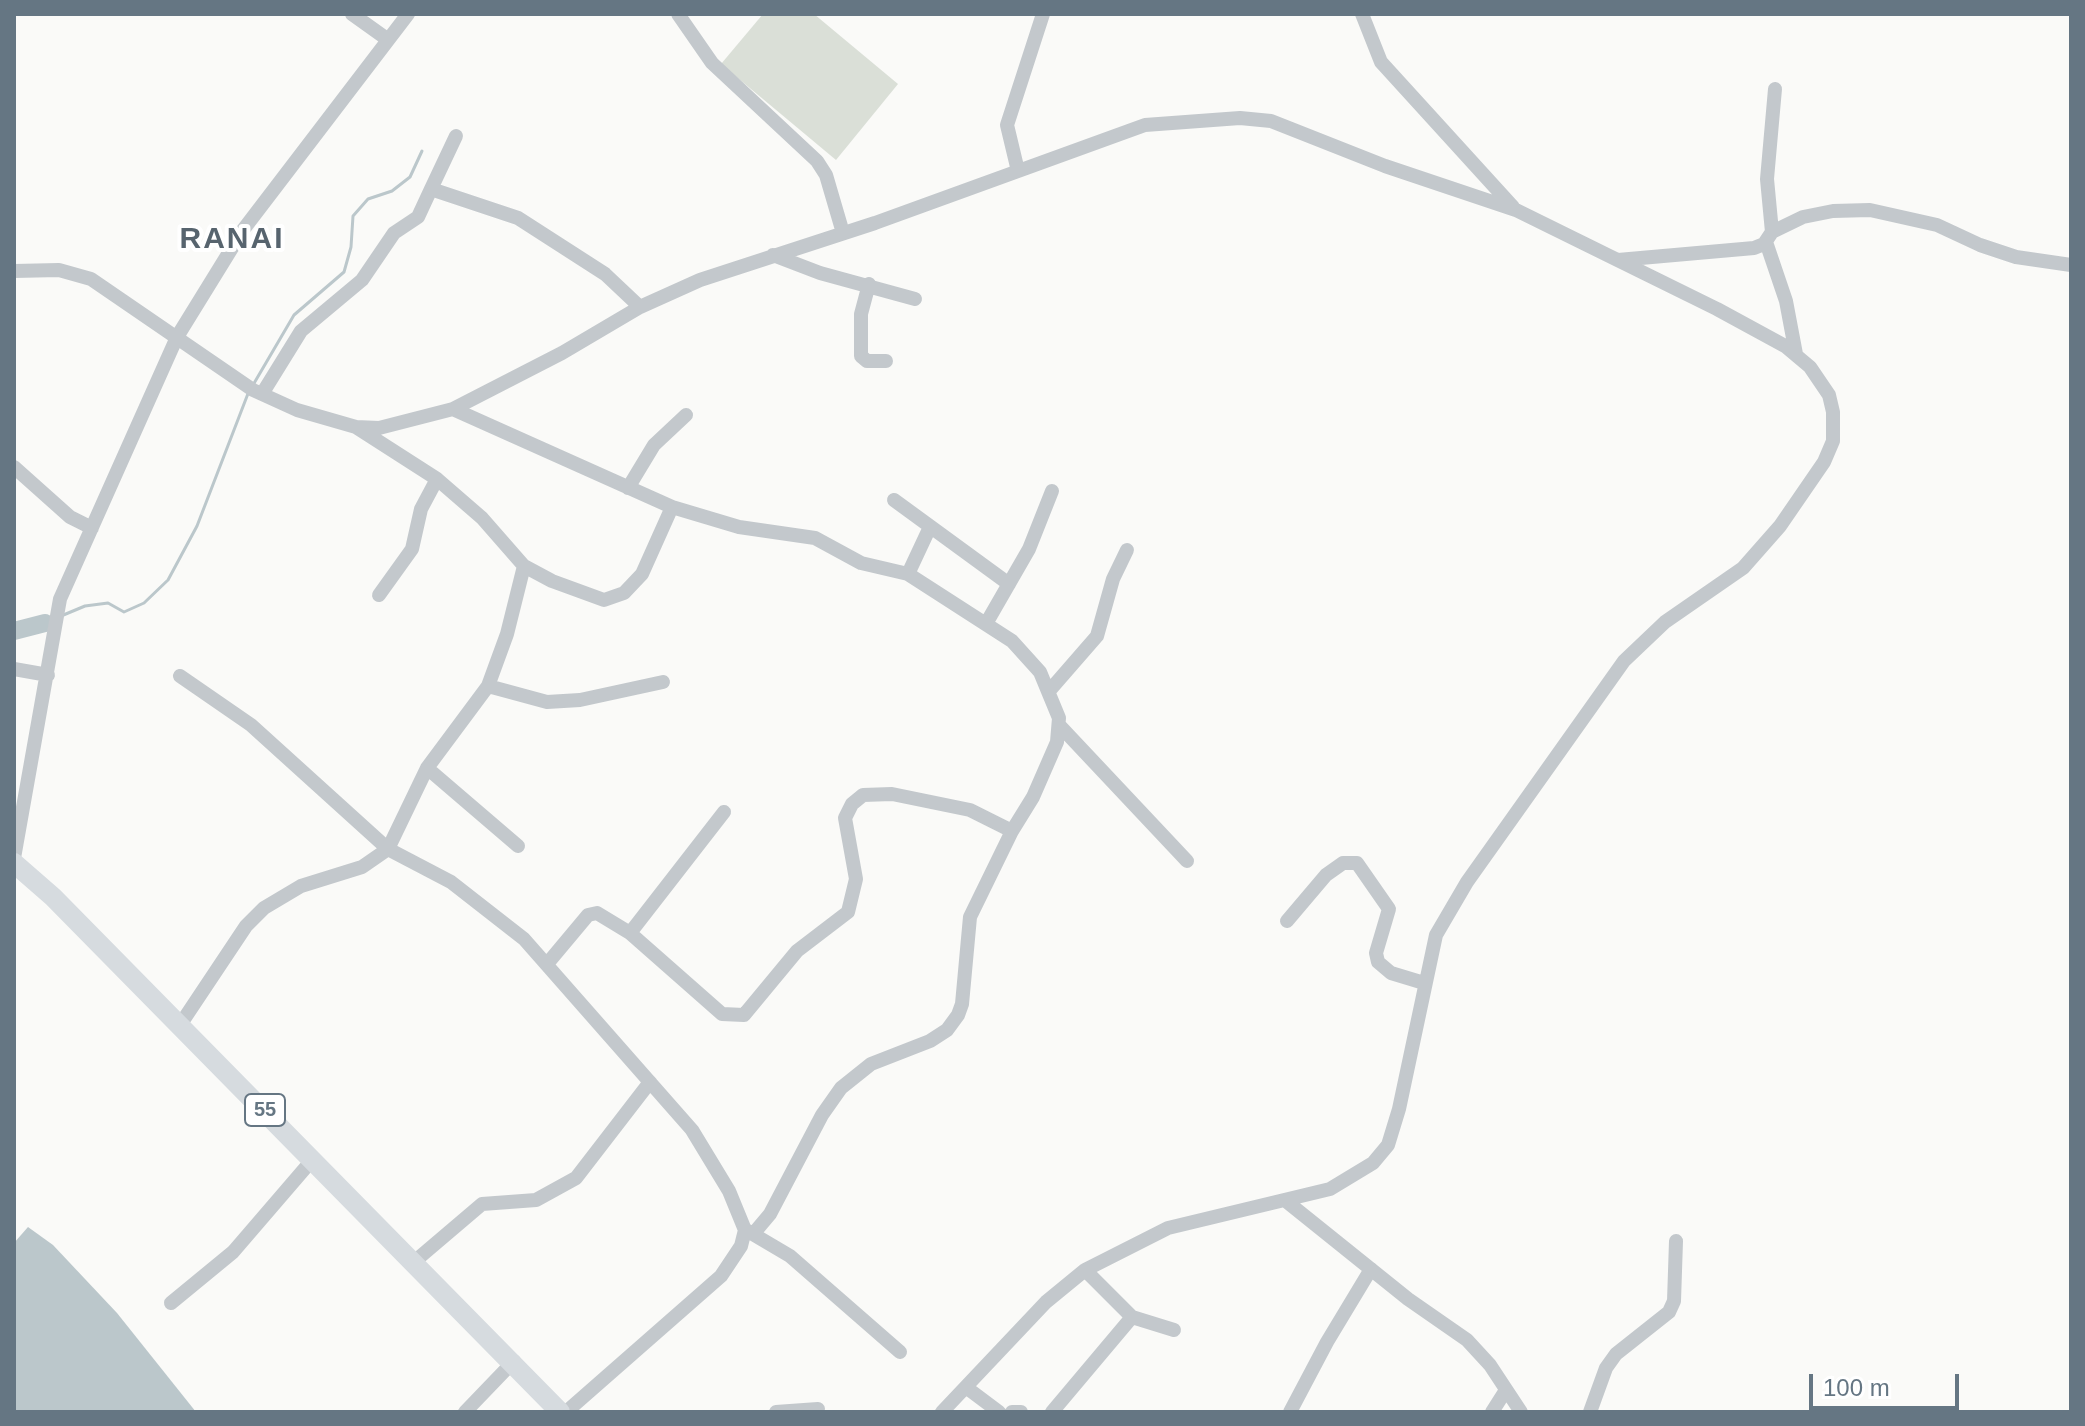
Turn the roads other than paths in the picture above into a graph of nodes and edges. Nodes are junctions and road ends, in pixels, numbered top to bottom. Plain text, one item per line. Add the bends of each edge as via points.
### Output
1 (352, 14) edge
2 (408, 14) edge
3 (678, 14) edge
4 (1043, 14) edge
5 (1362, 14) edge
6 (387, 39) junction
7 (1775, 89) dead end
8 (456, 136) dead end
9 (1018, 171) junction
10 (431, 189) junction
11 (1516, 210) junction
12 (843, 233) junction
13 (1769, 237) junction
14 (773, 255) junction
15 (1617, 260) junction
16 (2071, 265) edge
17 (14, 271) edge
18 (869, 284) junction
19 (915, 299) dead end
20 (640, 307) junction
21 (177, 337) junction
22 (1796, 354) junction
23 (886, 361) dead end
24 (258, 392) junction
25 (453, 409) junction
26 (686, 415) dead end
27 (356, 427) junction
28 (14, 467) edge
29 (437, 479) junction
30 (628, 488) junction
31 (1052, 491) dead end
32 (894, 500) dead end
33 (672, 507) junction
34 (930, 527) junction
35 (92, 528) junction
36 (1127, 550) dead end
37 (524, 566) junction
38 (908, 574) junction
39 (1009, 584) junction
40 (379, 595) dead end
41 (987, 622) junction
42 (14, 669) edge
43 (48, 675) junction
44 (180, 676) dead end
45 (663, 682) dead end
46 (488, 686) junction
47 (1050, 690) junction
48 (1060, 726) junction
49 (427, 768) junction
50 (724, 812) dead end
51 (1012, 831) junction
52 (518, 846) dead end
53 (388, 849) junction
54 (14, 860) edge
55 (1187, 861) dead end
56 (1287, 921) dead end
57 (630, 933) junction
58 (547, 964) junction
59 (1424, 983) junction
60 (180, 1025) junction
61 (650, 1082) junction
62 (313, 1159) junction
63 (1286, 1201) junction
64 (749, 1232) junction
65 (1676, 1241) dead end
66 (415, 1261) junction
67 (1371, 1269) junction
68 (1085, 1270) junction
69 (171, 1303) dead end
70 (1132, 1317) junction
71 (1174, 1330) dead end
72 (900, 1352) dead end
73 (514, 1361) junction
74 (967, 1388) junction
75 (1506, 1390) junction
76 (818, 1409) dead end
77 (465, 1412) edge
78 (563, 1412) edge
79 (776, 1412) edge
80 (942, 1412) edge
81 (999, 1412) edge
82 (1012, 1412) edge
83 (1021, 1412) edge
84 (1052, 1412) edge
85 (1290, 1412) edge
86 (1492, 1412) edge
87 (1523, 1412) edge
88 (1590, 1412) edge

1 - 6 street
2 - 6 street
3 - 12 street via 712,63 817,161
4 - 9 street via 1007,125
5 - 11 street via 1381,62
6 - 21 street via 243,230
7 - 13 street via 1767,179
8 - 10 street
9 - 11 street via 1145,125 1240,118 1271,121
9 - 12 street
10 - 20 street via 518,218 605,274
10 - 24 street via 418,217 394,233 362,280 301,331
11 - 15 street
12 - 14 street
13 - 15 street via 1734,252
13 - 16 street via 1803,217 1870,210 1937,225 2016,257
13 - 22 street
14 - 18 street
14 - 20 street
15 - 22 street
17 - 21 street via 74,272
18 - 19 street
18 - 23 street via 861,314 861,356
20 - 25 street
21 - 24 street
21 - 35 street
22 - 59 street via 1821,381 1833,412 1833,441 1824,462 1743,568 1644,639 1601,689 1444,919
24 - 27 street
25 - 27 street via 400,424
25 - 30 street
26 - 30 street via 654,445
27 - 29 street
28 - 35 street via 70,517
29 - 37 street via 482,518
29 - 40 street via 421,509 412,549
30 - 33 street
31 - 39 street
32 - 34 street
33 - 37 street via 642,574 616,598 577,592
33 - 38 street via 739,527 815,538 861,563
34 - 38 street
34 - 39 street
35 - 43 street via 60,599
36 - 47 street via 1097,636
37 - 46 street
38 - 41 street
39 - 41 street
41 - 47 street via 1028,656
42 - 43 street
43 - 54 street
44 - 53 street via 251,725
45 - 46 street via 547,702
46 - 49 street
47 - 48 street
48 - 51 street via 1033,797
48 - 55 street
49 - 52 street
49 - 53 street
50 - 57 street
51 - 57 street via 970,810 892,794 863,795 845,818 856,879 848,912 797,951 751,1008 736,1017 722,1014
51 - 64 street via 967,927 958,1015 930,1041 871,1064 841,1088 770,1214
53 - 58 street via 480,902
53 - 60 street via 362,867 301,886 264,908 246,926
54 - 60 highway, 55
56 - 59 street via 1326,875 1343,863 1357,863 1389,909 1378,962 1391,973
57 - 58 street via 602,915 588,915
58 - 61 street
59 - 63 street via 1388,1145 1354,1177
60 - 62 highway, 55
61 - 64 street via 692,1130
61 - 66 street via 576,1178 536,1200 482,1204
62 - 66 highway, 55
62 - 69 street via 233,1252
63 - 67 street
63 - 68 street via 1168,1228
64 - 72 street via 818,1277
64 - 78 street via 721,1276
65 - 88 street via 1669,1312 1616,1354
66 - 73 highway, 55
67 - 75 street via 1467,1340
67 - 85 street
68 - 70 street
68 - 74 street via 1046,1302
70 - 71 street
70 - 84 street
73 - 77 street
73 - 78 highway, 55
74 - 80 street
74 - 81 street
75 - 86 street
75 - 87 street
76 - 79 street
82 - 83 street

